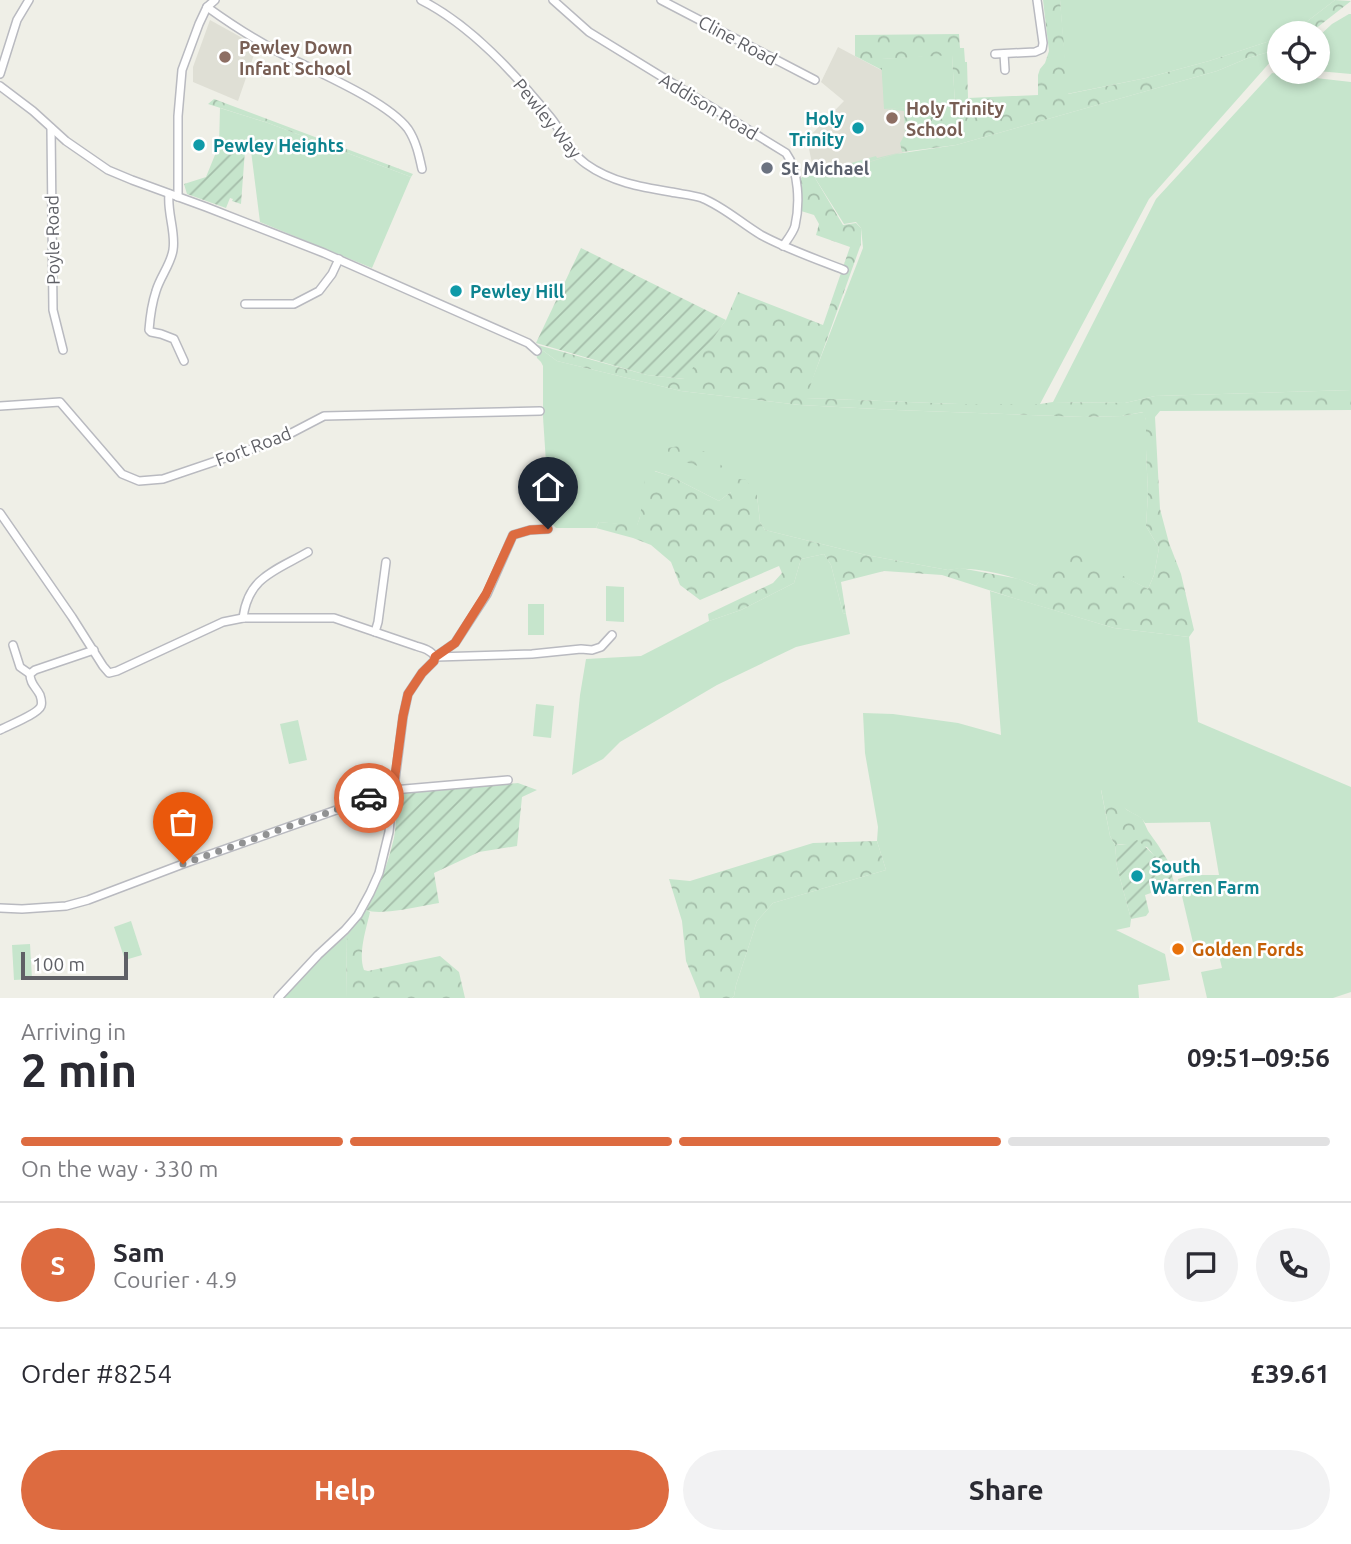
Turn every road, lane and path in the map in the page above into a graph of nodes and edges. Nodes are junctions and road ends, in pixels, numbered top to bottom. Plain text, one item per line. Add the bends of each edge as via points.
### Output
1 (29, 0) edge
2 (215, 0) edge
3 (421, 0) edge
4 (553, 0) edge
5 (569, 0) edge
6 (661, 0) edge
7 (1037, 0) edge
8 (207, 7) junction
9 (561, 8) junction
10 (995, 54) dead end
11 (1004, 54) junction
12 (1005, 70) dead end
13 (0, 74) edge
14 (815, 80) dead end
15 (0, 86) edge
16 (51, 128) junction
17 (422, 169) dead end
18 (169, 194) junction
19 (178, 197) junction
20 (783, 246) junction
21 (339, 259) junction
22 (844, 270) dead end
23 (245, 304) dead end
24 (63, 350) dead end
25 (537, 351) dead end
26 (184, 361) dead end
27 (0, 405) edge
28 (540, 411) dead end
29 (0, 513) edge
30 (548, 529) dead end
31 (308, 552) dead end
32 (386, 562) dead end
33 (243, 618) junction
34 (375, 632) junction
35 (612, 635) dead end
36 (13, 645) dead end
37 (94, 650) junction
38 (435, 657) junction
39 (30, 674) junction
40 (0, 730) edge
41 (508, 780) dead end
42 (393, 790) junction
43 (0, 908) edge
44 (278, 998) edge

1 - 13 street via 17,20
2 - 8 street
3 - 20 street, Pewley Way via 492,54 552,119 585,164 621,182 705,200
4 - 9 street, Addison Road
5 - 9 street
6 - 14 street, Cline Road
7 - 11 street via 1042,49
8 - 17 street via 245,34 388,111 412,136
8 - 19 street via 182,70
9 - 20 street, Addison Road via 589,32 786,153 796,170 796,212 792,233
10 - 11 street
11 - 12 street
15 - 16 street
16 - 18 street via 107,170
16 - 24 street, Poyle Road via 53,310
18 - 19 street
18 - 26 street via 172,256 156,289 149,330 174,339
19 - 21 street
20 - 22 street, Pewley Way
21 - 23 street via 319,291 294,304
21 - 25 street
27 - 28 street, Fort Road via 60,402 122,474 139,481 163,479 278,440 324,416
29 - 37 street
30 - 38 street via 513,535 481,603 455,643
31 - 33 street via 255,586
32 - 34 street
33 - 34 street via 334,618
33 - 37 street via 223,622 109,673
34 - 38 street via 428,650
35 - 38 street via 592,650
36 - 39 street via 20,667
37 - 39 street
38 - 42 street via 408,694
39 - 40 street via 42,705
41 - 42 street
42 - 43 street via 88,900 66,906
42 - 44 street via 379,873 358,915

